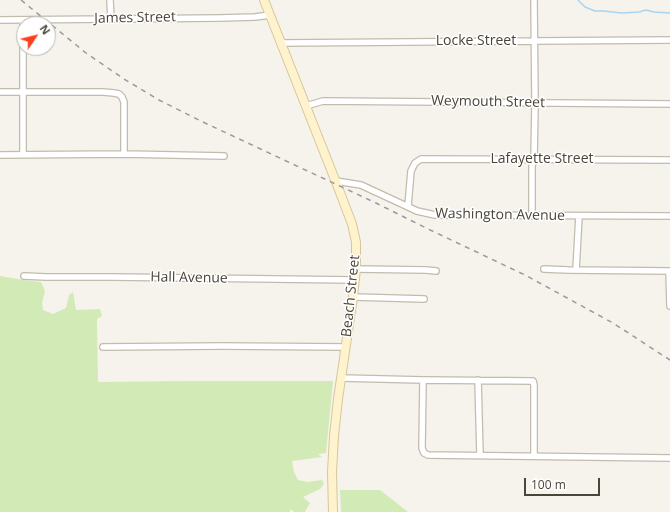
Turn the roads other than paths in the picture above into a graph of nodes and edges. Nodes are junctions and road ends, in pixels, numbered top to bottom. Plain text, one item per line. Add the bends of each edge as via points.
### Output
1 (110, 0) edge
2 (264, 0) edge
3 (534, 0) edge
4 (270, 14) junction
5 (111, 18) junction
6 (56, 19) edge
7 (0, 20) edge
8 (16, 20) edge
9 (670, 40) edge
10 (534, 41) junction
11 (281, 43) junction
12 (23, 56) edge
13 (23, 91) junction
14 (0, 92) edge
15 (535, 103) junction
16 (670, 104) edge
17 (306, 106) junction
18 (124, 154) junction
19 (0, 155) edge
20 (23, 155) junction
21 (224, 156) dead end
22 (534, 159) junction
23 (670, 160) edge
24 (336, 181) junction
25 (408, 206) junction
26 (532, 216) junction
27 (579, 216) junction
28 (670, 216) edge
29 (356, 269) junction
30 (544, 269) dead end
31 (576, 270) junction
32 (436, 271) dead end
33 (670, 271) edge
34 (24, 276) dead end
35 (355, 280) junction
36 (353, 296) junction
37 (424, 298) dead end
38 (670, 306) edge
39 (103, 347) dead end
40 (346, 347) junction
41 (341, 378) junction
42 (423, 380) junction
43 (478, 380) junction
44 (480, 455) junction
45 (534, 456) junction
46 (670, 458) edge
47 (334, 512) edge

1 - 5 street
2 - 4 main road, Beach Street
3 - 10 street
4 - 5 street, James Street via 259,17
4 - 11 main road, Beach Street
5 - 6 street, James Street
7 - 8 street, James Street
9 - 10 street, Locke Street
10 - 11 street, Locke Street
10 - 15 street
11 - 17 main road, Beach Street
12 - 13 street
13 - 14 street
13 - 18 street via 110,92 121,96 124,102
13 - 20 street
15 - 16 street, Weymouth Street
15 - 17 street, Weymouth Street via 323,101
15 - 22 street
17 - 24 main road, Beach Street
18 - 20 street
18 - 21 street
19 - 20 street
22 - 23 street, Lafayette Street
22 - 25 street, Lafayette Street via 423,158 412,167
22 - 26 street
24 - 25 street, Washington Avenue via 360,185
24 - 29 main road, Beach Street via 355,233
25 - 26 street, Washington Avenue via 435,215
26 - 27 street, Washington Avenue
27 - 28 street, Washington Avenue
27 - 31 street
29 - 32 street
29 - 35 main road, Beach Street
30 - 31 street
31 - 33 street
33 - 38 street
34 - 35 street, Hall Avenue
35 - 36 main road, Beach Street
36 - 37 street
36 - 40 main road, Beach Street
39 - 40 street
40 - 41 main road, Beach Street
41 - 42 street
41 - 47 main road, Beach Street via 332,461
42 - 43 street
42 - 44 street via 424,453
43 - 44 street
43 - 45 street via 533,382
44 - 45 street
45 - 46 street

